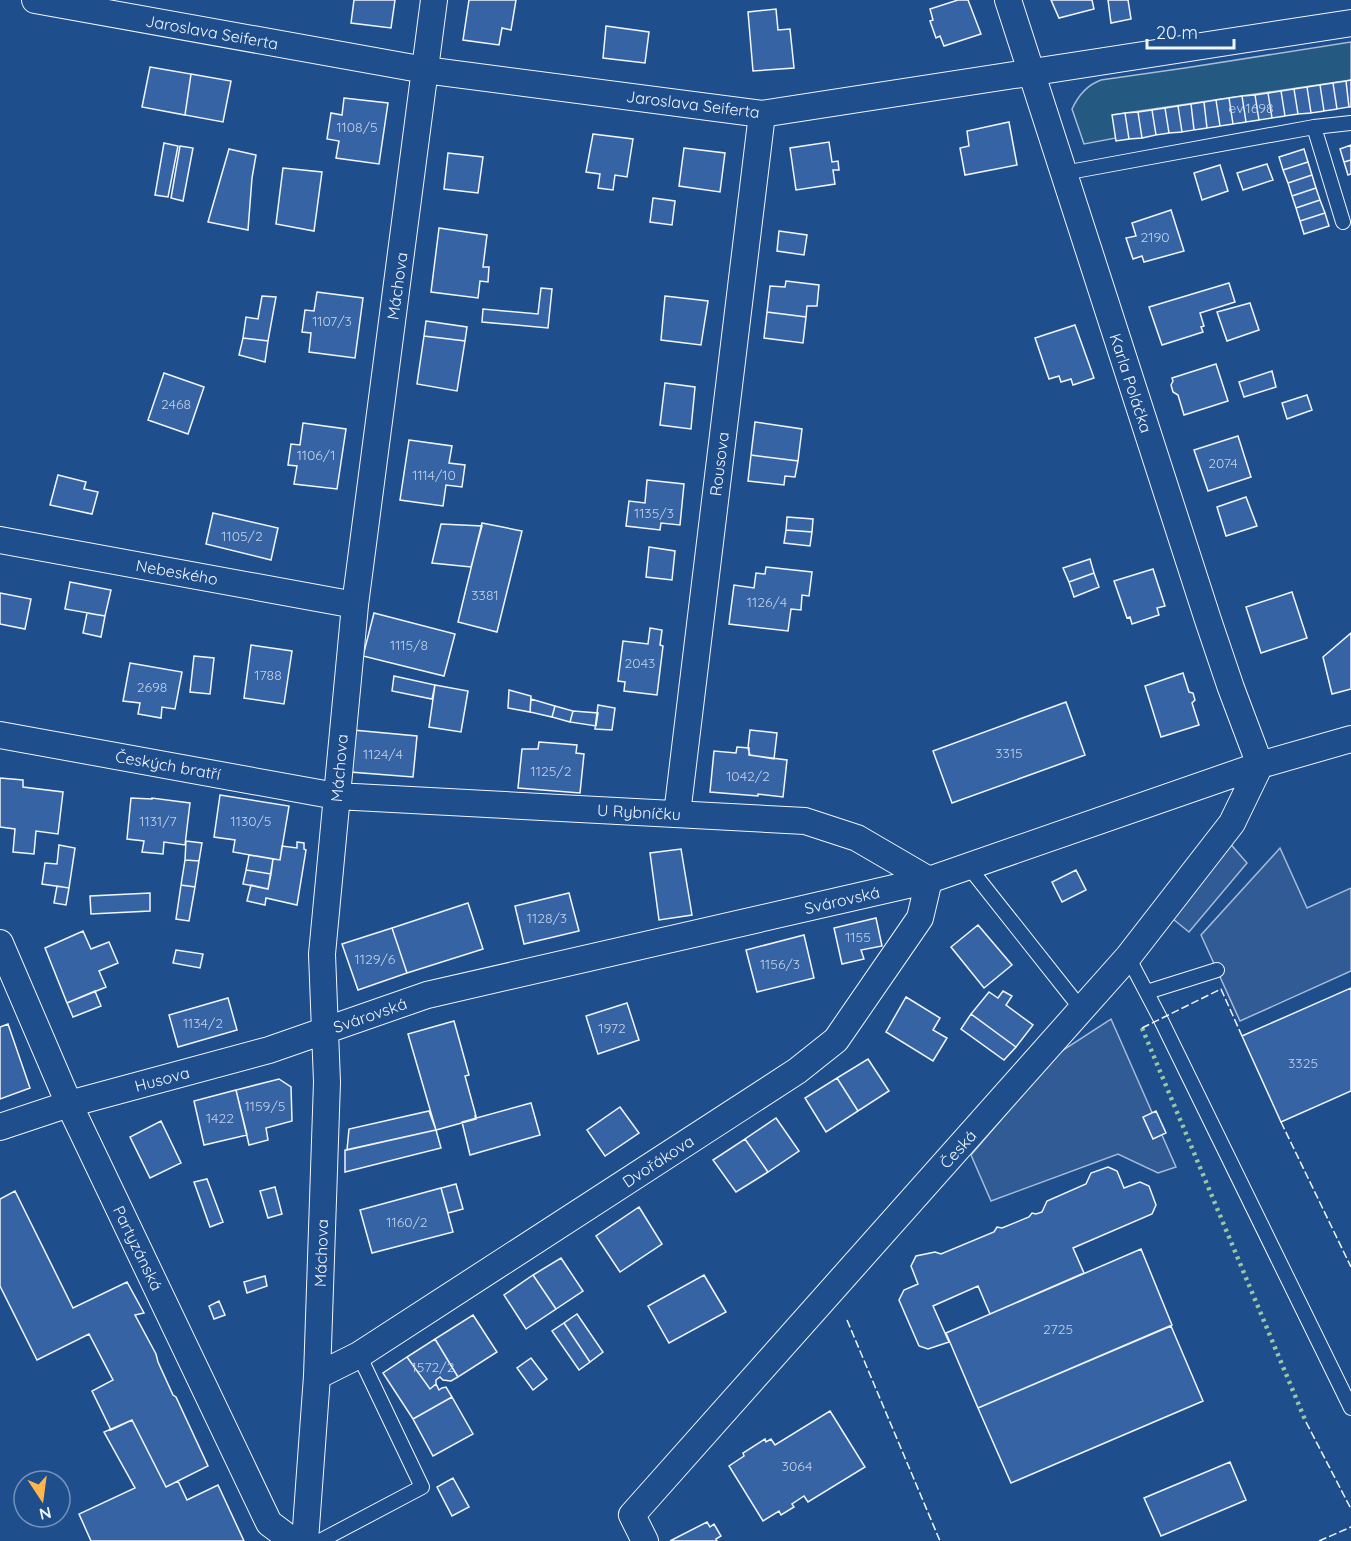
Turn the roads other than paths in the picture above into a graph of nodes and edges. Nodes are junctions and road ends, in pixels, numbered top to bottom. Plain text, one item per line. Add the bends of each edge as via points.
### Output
1 (35, 0) edge
2 (434, 0) edge
3 (1008, 0) edge
4 (1351, 23) edge
5 (425, 70) junction
6 (1032, 73) junction
7 (762, 114) junction
8 (1351, 123) edge
9 (1314, 127) junction
10 (1064, 173) junction
11 (1344, 222) dead end
12 (0, 540) edge
13 (355, 605) junction
14 (0, 735) edge
15 (1351, 739) edge
16 (1260, 765) junction
17 (336, 795) junction
18 (677, 813) junction
19 (968, 866) junction
20 (928, 880) junction
21 (0, 943) edge
22 (1128, 957) junction
23 (1217, 970) dead end
24 (1147, 992) junction
25 (1082, 1010) junction
26 (325, 1031) junction
27 (69, 1104) junction
28 (0, 1127) edge
29 (359, 1355) junction
30 (317, 1376) junction
31 (1351, 1408) edge
32 (293, 1541) edge
33 (305, 1541) edge
34 (320, 1541) edge
35 (645, 1541) edge

1 - 5 street, Jaroslava Seiferta
2 - 5 street, Máchova
3 - 6 street, Karla Poláčka
4 - 6 street, Jaroslava Seiferta
5 - 7 street, Jaroslava Seiferta
5 - 13 street, Máchova
6 - 7 street, Jaroslava Seiferta
6 - 10 street, Karla Poláčka
7 - 18 street, Rousova
8 - 9 lane
9 - 10 lane
9 - 11 lane
10 - 16 street, Karla Poláčka via 1208,620
12 - 13 street, Nebeského
13 - 17 street, Máchova
14 - 17 street, Českých bratří
15 - 16 street, Svárovská
16 - 19 street, Svárovská
16 - 22 street, Česká via 1232,824
17 - 18 street, U Rybníčku
17 - 26 street, Máchova via 322,954
18 - 20 street, U Rybníčku via 805,822 856,838
19 - 20 street, Svárovská
19 - 25 lane
20 - 26 street, Svárovská via 427,995
20 - 29 street, Dvořákova via 920,918 836,1040 797,1071
21 - 27 street, Partyzánská
22 - 24 lane
22 - 25 street, Česká
23 - 24 lane
24 - 31 lane
25 - 35 street, Česká via 632,1515
26 - 27 street, Husova via 270,1050
26 - 30 street, Máchova via 327,1082
27 - 28 street, Husova
27 - 32 street, Partyzánská via 269,1523
29 - 30 street, Dvořákova
29 - 34 lane via 422,1487
30 - 33 street, Máchova

